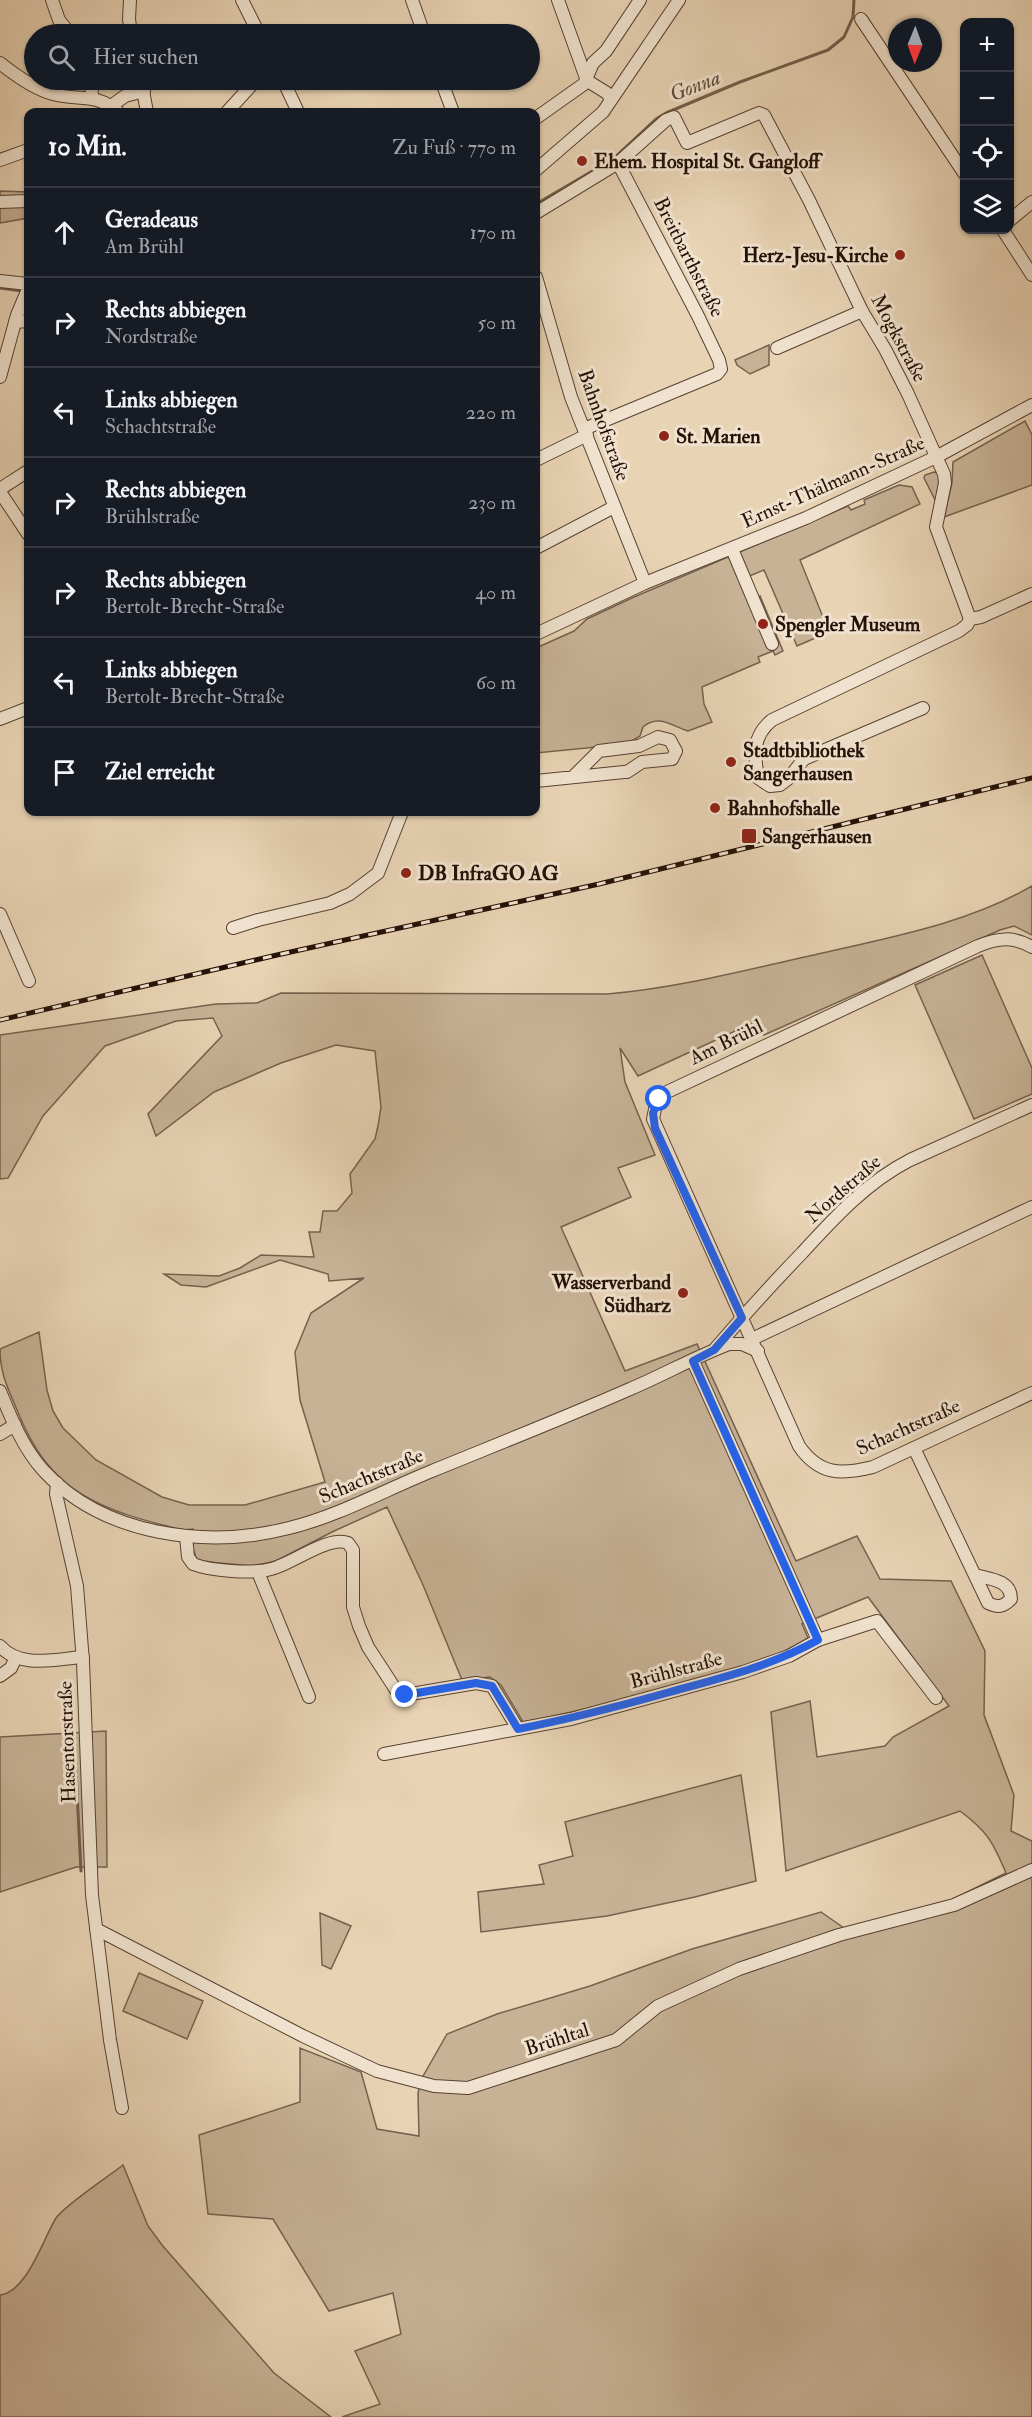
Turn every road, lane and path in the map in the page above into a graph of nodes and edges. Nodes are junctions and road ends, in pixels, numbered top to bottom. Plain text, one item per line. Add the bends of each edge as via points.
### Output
1 (52, 0) edge
2 (130, 0) edge
3 (242, 0) edge
4 (412, 0) edge
5 (558, 0) edge
6 (640, 0) edge
7 (679, 0) edge
8 (861, 19) dead end
9 (62, 24) edge
10 (130, 24) edge
11 (255, 24) edge
12 (420, 24) edge
13 (2, 70) edge
14 (586, 80) junction
15 (24, 81) edge
16 (44, 90) edge
17 (92, 90) edge
18 (134, 90) edge
19 (143, 90) edge
20 (247, 90) edge
21 (288, 90) edge
22 (445, 90) edge
23 (92, 98) junction
24 (611, 99) junction
25 (113, 108) edge
26 (116, 108) edge
27 (146, 108) edge
28 (230, 108) edge
29 (296, 108) edge
30 (452, 108) edge
31 (540, 115) edge
32 (24, 151) edge
33 (0, 160) edge
34 (618, 163) junction
35 (540, 167) edge
36 (960, 167) edge
37 (24, 201) edge
38 (0, 202) edge
39 (1032, 202) edge
40 (540, 211) edge
41 (1014, 217) edge
42 (1006, 234) edge
43 (1032, 275) edge
44 (0, 281) edge
45 (24, 284) edge
46 (540, 292) edge
47 (24, 299) edge
48 (862, 311) junction
49 (24, 321) edge
50 (15, 322) junction
51 (777, 348) dead end
52 (0, 377) edge
53 (1032, 405) edge
54 (586, 432) junction
55 (936, 457) junction
56 (540, 458) edge
57 (24, 474) edge
58 (0, 490) edge
59 (614, 507) junction
60 (24, 528) edge
61 (540, 546) edge
62 (732, 549) junction
63 (645, 583) junction
64 (1032, 594) edge
65 (970, 619) junction
66 (540, 632) edge
67 (772, 644) dead end
68 (923, 708) dead end
69 (24, 710) edge
70 (0, 719) edge
71 (573, 777) junction
72 (540, 781) edge
73 (400, 816) edge
74 (0, 914) edge
75 (233, 928) dead end
76 (1032, 947) edge
77 (29, 981) dead end
78 (1032, 1105) edge
79 (1032, 1207) edge
80 (742, 1318) junction
81 (752, 1339) junction
82 (714, 1350) junction
83 (758, 1351) junction
84 (693, 1361) junction
85 (0, 1391) edge
86 (1032, 1393) edge
87 (15, 1425) junction
88 (0, 1434) edge
89 (914, 1448) junction
90 (57, 1483) junction
91 (186, 1536) junction
92 (260, 1571) junction
93 (975, 1575) dead end
94 (818, 1640) junction
95 (0, 1646) edge
96 (16, 1657) junction
97 (83, 1657) junction
98 (0, 1676) edge
99 (309, 1697) dead end
100 (936, 1698) dead end
101 (518, 1729) junction
102 (384, 1755) dead end
103 (1032, 1870) edge
104 (96, 1929) junction
105 (122, 2109) dead end

1 - 9 street
2 - 10 street
3 - 11 street
4 - 12 street
5 - 14 street
6 - 14 street via 606,51 593,63
7 - 24 street
8 - 36 street
13 - 15 street
14 - 24 street
14 - 31 street
16 - 23 street
17 - 23 street
18 - 26 street
19 - 27 street
20 - 28 street
21 - 29 street
22 - 30 street
23 - 25 street
24 - 35 street via 603,112
32 - 33 street
34 - 40 street
34 - 48 street, Mogkstraße via 674,117 687,143 759,113 768,119
34 - 54 street, Breitbarthstraße via 698,316 721,369
37 - 38 street
39 - 41 street
42 - 43 street
44 - 45 street
46 - 54 street, Bahnhofstraße via 569,391
47 - 50 street
48 - 51 street
48 - 55 street, Mogkstraße
49 - 50 street
50 - 52 street
53 - 55 street, Ernst-Thälmann-Straße
54 - 56 street
54 - 59 street, Bahnhofstraße
55 - 62 street, Ernst-Thälmann-Straße
55 - 65 street, Mogkstraße via 945,479 936,527
57 - 58 street
58 - 60 street
59 - 61 street
59 - 63 street, Bahnhofstraße
62 - 63 street, Ernst-Thälmann-Straße
62 - 67 street
63 - 66 street, Ernst-Thälmann-Straße
64 - 65 street
65 - 68 street via 959,631 772,720 756,741 758,778 770,786 780,785 804,759
69 - 70 street
71 - 71 street via 627,772 642,762 672,759 675,748 670,740 660,737 639,746 599,751
71 - 72 street
73 - 75 street via 378,873 350,894 330,903
74 - 77 street
76 - 80 street, Am Brühl via 1007,939 978,946 844,1011 804,1026 659,1099 653,1113 655,1128
78 - 80 street, Nordstraße via 891,1170 870,1185
79 - 81 street
80 - 81 street, Schachtstraße
80 - 82 street, Nordstraße
81 - 83 street, Schachtstraße
82 - 83 street, Schachtstraße via 737,1343
82 - 84 street, Schachtstraße
83 - 89 street, Schachtstraße via 799,1446 820,1468 854,1472
84 - 91 street, Schachtstraße via 302,1525 241,1536
84 - 94 street
85 - 87 street
86 - 89 street, Schachtstraße
87 - 88 street
87 - 90 street via 38,1464
89 - 93 street
90 - 91 street, Schachtstraße via 122,1521
90 - 97 street, Hasentorstraße via 56,1494 76,1581
91 - 92 street via 188,1557 193,1564
92 - 99 street
92 - 101 street via 283,1566 334,1542 348,1543 353,1550 353,1607 368,1647 396,1690 405,1695 476,1683 492,1686
94 - 100 street, Brühlstraße via 877,1621
94 - 101 street, Brühlstraße via 789,1656 744,1672 571,1719
95 - 96 street
96 - 97 street via 37,1661
96 - 98 street via 11,1668
97 - 104 street, Hasentorstraße
101 - 102 street, Brühlstraße
103 - 104 street, Brühltal via 954,1905 839,1935 739,1969 658,2006 616,2040 468,2088 434,2086 377,2071
104 - 105 street, Hasentorstraße

